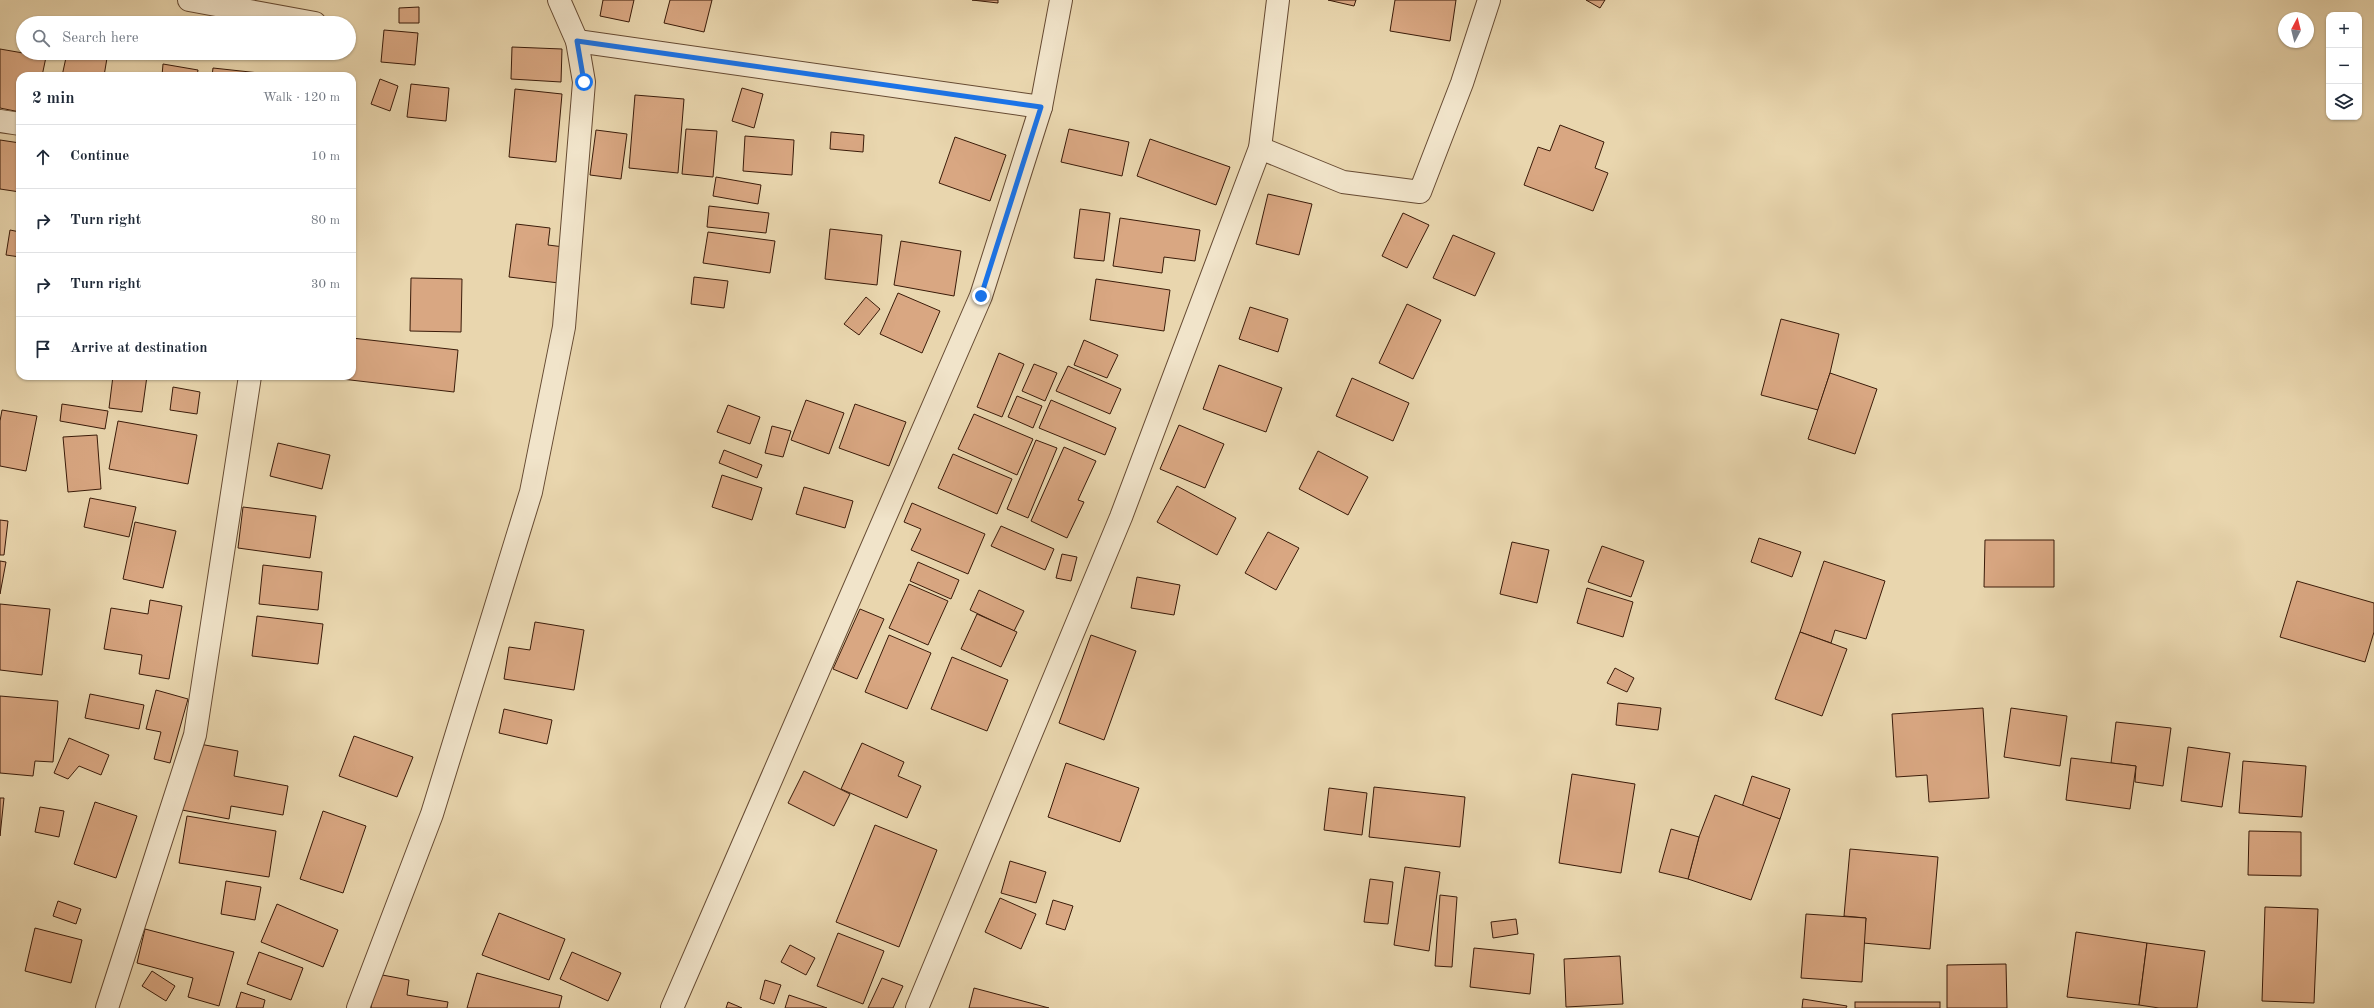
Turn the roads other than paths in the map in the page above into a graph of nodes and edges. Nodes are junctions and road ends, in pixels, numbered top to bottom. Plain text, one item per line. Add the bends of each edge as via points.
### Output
1 (189, 0) edge
2 (559, 0) edge
3 (1060, 0) edge
4 (1278, 0) edge
5 (1488, 0) edge
6 (277, 16) edge
7 (577, 41) junction
8 (1041, 107) junction
9 (0, 121) edge
10 (16, 123) edge
11 (1260, 148) junction
12 (249, 380) edge
13 (107, 1008) edge
14 (358, 1008) edge
15 (672, 1008) edge
16 (917, 1008) edge

1 - 6 street
2 - 7 street
3 - 8 street
4 - 11 street
5 - 11 street via 1462,83 1420,192 1343,182
7 - 8 street
7 - 14 street via 584,82 564,326 531,492 432,814
8 - 15 street via 981,296
9 - 10 street
11 - 16 street via 1121,517
12 - 13 street via 194,735

